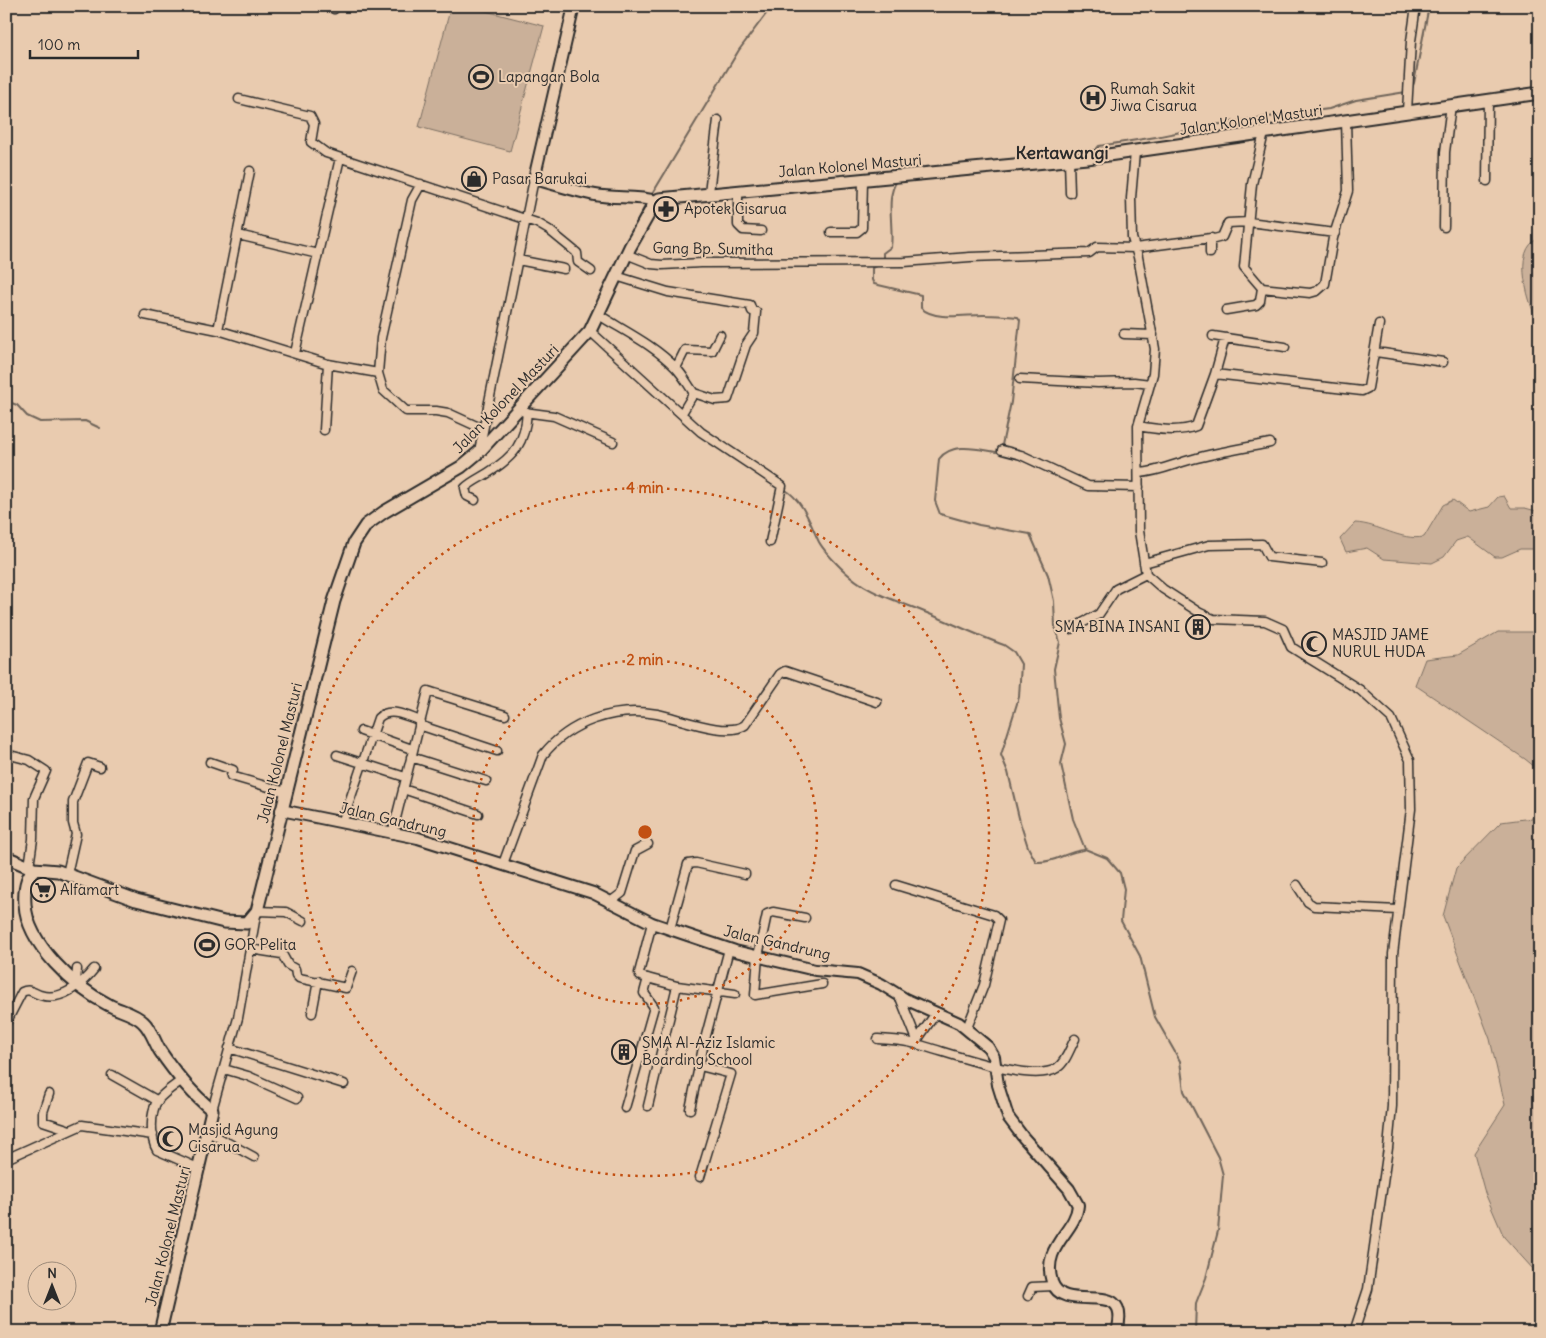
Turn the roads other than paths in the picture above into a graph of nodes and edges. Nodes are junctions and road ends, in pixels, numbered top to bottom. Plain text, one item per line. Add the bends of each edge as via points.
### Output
1 (574, 6) edge
2 (1416, 6) edge
3 (1540, 93) edge
4 (239, 99) dead end
5 (1488, 100) junction
6 (1451, 105) junction
7 (1407, 111) junction
8 (718, 120) dead end
9 (1346, 121) junction
10 (1264, 133) junction
11 (1135, 152) junction
12 (340, 158) junction
13 (1069, 160) junction
14 (250, 171) dead end
15 (534, 179) junction
16 (863, 180) junction
17 (1486, 181) dead end
18 (421, 184) junction
19 (738, 190) junction
20 (709, 192) junction
21 (1070, 193) dead end
22 (652, 200) junction
23 (527, 220) junction
24 (1249, 222) junction
25 (1444, 227) dead end
26 (761, 231) dead end
27 (831, 232) dead end
28 (1335, 232) junction
29 (238, 235) junction
30 (1211, 238) junction
31 (1135, 248) junction
32 (1210, 253) dead end
33 (318, 254) junction
34 (626, 254) junction
35 (518, 260) junction
36 (564, 269) dead end
37 (591, 271) dead end
38 (616, 276) junction
39 (1262, 288) junction
40 (1226, 310) dead end
41 (145, 315) dead end
42 (599, 315) junction
43 (1380, 324) dead end
44 (218, 330) junction
45 (590, 332) junction
46 (1124, 334) dead end
47 (720, 335) dead end
48 (1153, 335) junction
49 (1213, 336) dead end
50 (1225, 338) junction
51 (1285, 347) dead end
52 (1376, 352) junction
53 (295, 353) junction
54 (1443, 362) dead end
55 (328, 364) junction
56 (676, 368) junction
57 (378, 373) junction
58 (1216, 374) junction
59 (1020, 379) dead end
60 (1150, 384) junction
61 (694, 393) junction
62 (522, 412) junction
63 (682, 413) junction
64 (1138, 426) junction
65 (483, 429) junction
66 (324, 430) dead end
67 (613, 442) dead end
68 (1270, 443) dead end
69 (1002, 450) dead end
70 (479, 452) junction
71 (1140, 473) junction
72 (1139, 487) junction
73 (475, 500) dead end
74 (770, 542) dead end
75 (1144, 563) junction
76 (1322, 563) dead end
77 (1146, 574) junction
78 (1071, 629) dead end
79 (878, 702) dead end
80 (505, 715) dead end
81 (418, 722) junction
82 (361, 731) dead end
83 (372, 735) junction
84 (409, 748) dead end
85 (497, 751) dead end
86 (6, 754) edge
87 (337, 755) dead end
88 (411, 757) junction
89 (210, 762) dead end
90 (363, 763) junction
91 (100, 767) dead end
92 (402, 776) dead end
93 (486, 781) dead end
94 (403, 789) junction
95 (286, 792) junction
96 (281, 810) junction
97 (478, 814) dead end
98 (342, 823) junction
99 (392, 834) junction
100 (648, 844) dead end
101 (6, 858) edge
102 (503, 864) junction
103 (31, 868) junction
104 (66, 874) junction
105 (745, 874) dead end
106 (1297, 884) dead end
107 (896, 885) dead end
108 (609, 903) junction
109 (1398, 910) junction
110 (256, 912) junction
111 (806, 918) dead end
112 (303, 921) dead end
113 (652, 923) junction
114 (670, 929) junction
115 (250, 948) junction
116 (729, 949) junction
117 (758, 956) junction
118 (78, 969) dead end
119 (94, 969) dead end
120 (352, 972) dead end
121 (648, 978) junction
122 (318, 981) junction
123 (77, 983) junction
124 (822, 984) dead end
125 (678, 986) junction
126 (718, 992) junction
127 (735, 994) dead end
128 (899, 995) junction
129 (312, 1013) dead end
130 (936, 1013) junction
131 (6, 1022) edge
132 (967, 1028) junction
133 (1075, 1039) dead end
134 (878, 1040) dead end
135 (916, 1042) junction
136 (229, 1048) junction
137 (996, 1065) junction
138 (700, 1066) junction
139 (224, 1069) junction
140 (112, 1075) dead end
141 (182, 1080) junction
142 (344, 1084) dead end
143 (49, 1094) dead end
144 (297, 1098) dead end
145 (158, 1101) junction
146 (648, 1106) dead end
147 (625, 1108) dead end
148 (690, 1109) dead end
149 (212, 1110) junction
150 (70, 1130) junction
151 (208, 1132) junction
152 (153, 1135) junction
153 (254, 1157) dead end
154 (6, 1159) edge
155 (200, 1169) junction
156 (700, 1177) dead end
157 (1054, 1286) junction
158 (1028, 1296) dead end
159 (160, 1332) edge
160 (1117, 1332) edge
161 (1354, 1332) edge

1 - 15 street
2 - 7 street
3 - 5 main road, Jalan Kolonel Masturi
4 - 12 street via 310,116 314,124 312,142 326,153
5 - 6 main road, Jalan Kolonel Masturi
5 - 17 street
6 - 7 main road, Jalan Kolonel Masturi
6 - 25 street via 1445,152
7 - 9 main road, Jalan Kolonel Masturi
8 - 20 street
9 - 10 main road, Jalan Kolonel Masturi
9 - 28 street via 1348,186
10 - 11 main road, Jalan Kolonel Masturi
10 - 24 street via 1252,184
11 - 13 main road, Jalan Kolonel Masturi
11 - 31 street via 1132,198
12 - 18 street
12 - 33 street
13 - 16 main road, Jalan Kolonel Masturi
13 - 21 street
14 - 29 street
15 - 22 street via 594,195
15 - 23 street
16 - 19 main road, Jalan Kolonel Masturi
16 - 27 street via 862,228 857,232
18 - 23 street
18 - 57 street via 412,200 381,338
19 - 20 main road, Jalan Kolonel Masturi
19 - 26 street via 738,225 743,230
20 - 22 main road, Jalan Kolonel Masturi
22 - 34 main road, Jalan Kolonel Masturi
23 - 35 street
23 - 37 street via 548,230 577,253 578,262
24 - 28 street
24 - 30 street via 1228,223 1222,237
24 - 39 street via 1244,267
28 - 39 street via 1325,284 1317,291
29 - 33 street
29 - 44 street
30 - 31 street, Gang Bp. Sumitha
30 - 32 street
31 - 34 street, Gang Bp. Sumitha via 1099,247 1089,253 970,256 904,262 657,265
31 - 48 street
33 - 53 street
34 - 38 main road, Jalan Kolonel Masturi
35 - 36 street
35 - 65 street
38 - 42 main road, Jalan Kolonel Masturi
38 - 61 street via 668,292 751,306 756,312 754,333 746,345 728,399 715,400
39 - 40 street via 1256,305
41 - 44 street
42 - 45 main road, Jalan Kolonel Masturi
42 - 56 street via 645,342
43 - 52 street
44 - 53 street
45 - 62 main road, Jalan Kolonel Masturi
45 - 63 street
46 - 48 street
47 - 56 street via 712,351 685,350
48 - 60 street via 1156,361
49 - 50 street
50 - 51 street
50 - 58 street
52 - 54 street
52 - 58 street via 1368,388 1356,392
53 - 55 street
55 - 57 street
55 - 66 street
56 - 61 street
57 - 65 street via 382,390 406,411 448,413
58 - 64 street via 1196,426 1153,429
59 - 60 street
60 - 64 street
61 - 63 street
62 - 67 street via 554,416
62 - 70 main road, Jalan Kolonel Masturi
62 - 73 street via 526,429 519,447 465,488 466,496
63 - 74 street via 708,437 783,488
64 - 71 street
65 - 70 street
68 - 71 street via 1192,459 1155,473
69 - 72 street via 1021,455 1088,486
70 - 95 main road, Jalan Kolonel Masturi via 366,525 354,543 334,601
71 - 72 street
72 - 75 street via 1139,531
75 - 76 street via 1209,545 1262,544 1269,557
75 - 77 street
77 - 78 street via 1116,589 1099,614
77 - 109 street via 1163,589 1213,619 1255,620 1278,625 1291,647 1360,690 1391,718 1410,760 1411,809
79 - 102 street via 785,671 739,730 726,730 655,713 622,714 586,721 549,747 543,755
80 - 81 street via 428,692
81 - 83 street via 386,712 378,718
81 - 85 street
81 - 88 street
82 - 83 street
83 - 84 street
83 - 90 street
86 - 103 street via 29,760 46,771 34,798
87 - 90 street
88 - 93 street
88 - 94 street
89 - 95 street via 233,770 231,776
90 - 92 street
90 - 98 street
91 - 104 street via 88,763 74,794 72,818 76,834
94 - 97 street
94 - 99 street
95 - 96 main road, Jalan Kolonel Masturi
96 - 98 street, Jalan Gandrung
96 - 110 main road, Jalan Kolonel Masturi
98 - 99 street, Jalan Gandrung
99 - 102 street, Jalan Gandrung via 418,838
100 - 108 street via 635,851 622,893
101 - 103 main road
102 - 108 street, Jalan Gandrung via 593,893
103 - 104 main road
103 - 123 main road via 25,910 29,924 45,952
104 - 110 main road via 136,900 224,922 247,923
105 - 114 street via 688,864
106 - 109 street via 1314,906
107 - 132 street via 994,914 999,920 984,985
108 - 113 street, Jalan Gandrung
109 - 161 street via 1393,954 1392,1106 1388,1148 1368,1289
110 - 112 street via 286,912
110 - 115 street
111 - 117 street via 773,912 767,914
113 - 114 street, Jalan Gandrung
113 - 121 street via 639,972 640,976
114 - 116 street, Jalan Gandrung
115 - 122 street via 282,954 288,965 295,969 297,977
115 - 136 street via 238,1018
116 - 117 street, Jalan Gandrung
116 - 126 street
117 - 124 street via 755,995
117 - 128 street, Jalan Gandrung via 815,970 858,974
118 - 123 street
119 - 123 street
120 - 122 street via 346,988
121 - 125 street
121 - 147 street via 644,993 654,1007
122 - 129 street
123 - 131 street via 59,996 46,996 29,990 22,992
123 - 141 main road via 110,1006 141,1020
125 - 126 street
125 - 146 street
126 - 127 street
126 - 138 street
128 - 130 street, Jalan Gandrung
128 - 135 street
130 - 132 street, Jalan Gandrung
130 - 135 street
132 - 137 street, Jalan Gandrung via 988,1047
133 - 137 street via 1057,1068 1038,1073
134 - 135 street
135 - 137 street
136 - 139 street
136 - 142 street
137 - 157 street, Jalan Gandrung via 1008,1116 1069,1189 1078,1205 1075,1217 1052,1256
138 - 148 street
138 - 156 street via 731,1074
139 - 144 street
139 - 149 street
140 - 145 street
141 - 145 street
141 - 149 main road via 193,1095
143 - 150 street via 43,1121
145 - 152 street via 153,1115
149 - 151 main road, Jalan Kolonel Masturi
150 - 152 street via 87,1125
150 - 154 street
151 - 153 street
151 - 155 main road, Jalan Kolonel Masturi
152 - 155 street via 158,1150
155 - 159 main road, Jalan Kolonel Masturi
157 - 158 street via 1032,1287
157 - 160 street via 1064,1295 1112,1302 1119,1308 1121,1316

